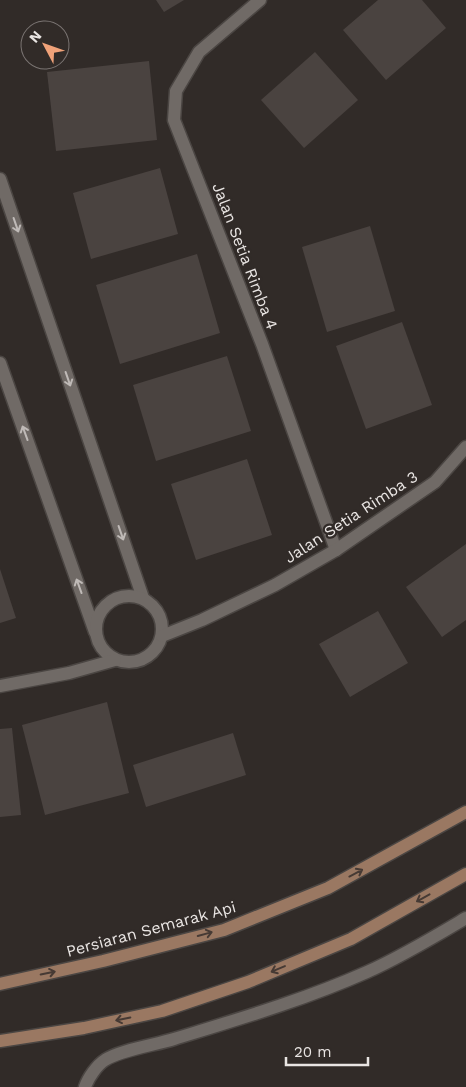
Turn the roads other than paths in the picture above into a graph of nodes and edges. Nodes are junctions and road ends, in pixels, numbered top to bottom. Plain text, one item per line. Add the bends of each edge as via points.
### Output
1 (260, 0) edge
2 (0, 179) edge
3 (0, 363) edge
4 (466, 448) edge
5 (336, 550) junction
6 (143, 598) junction
7 (96, 632) junction
8 (162, 636) junction
9 (115, 660) junction
10 (0, 686) edge
11 (466, 812) edge
12 (466, 874) edge
13 (466, 918) edge
14 (0, 984) edge
15 (0, 1042) edge
16 (85, 1087) edge

1 - 5 street, Jalan Setia Rimba 4 via 199,52 176,91 174,120 262,344
2 -> 6 street
7 -> 3 street
4 - 5 street, Jalan Setia Rimba 3 via 435,482
5 - 8 street, Jalan Setia Rimba 3 via 275,585
6 - 7 street via 116,598 104,606
6 - 8 street via 159,614
7 - 9 street via 102,648
8 - 9 street via 152,654 144,659 124,663
9 - 10 street via 69,673
14 -> 11 main road, Persiaran Semarak Api via 224,930 328,888
12 -> 15 main road via 351,939 248,982 162,1011
13 - 16 street via 368,972 311,995 104,1060

